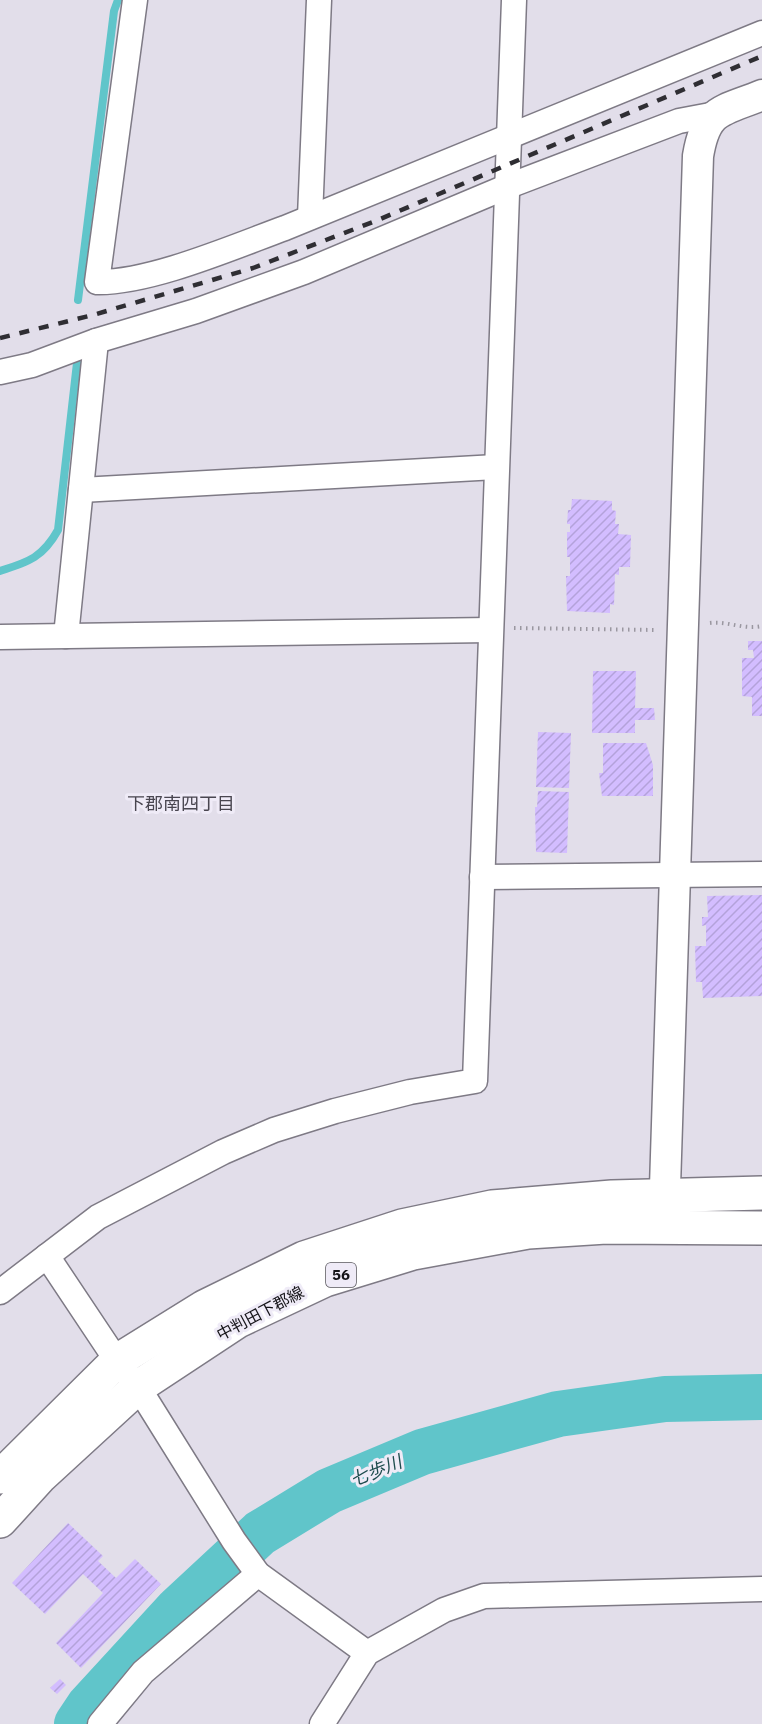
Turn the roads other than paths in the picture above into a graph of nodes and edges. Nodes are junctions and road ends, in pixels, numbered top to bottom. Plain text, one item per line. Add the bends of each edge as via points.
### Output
1 (135, 0) edge
2 (319, 0) edge
3 (514, 0) edge
4 (762, 33) edge
5 (762, 95) edge
6 (716, 114) junction
7 (511, 136) junction
8 (506, 187) junction
9 (310, 218) junction
10 (96, 341) junction
11 (0, 372) edge
12 (496, 467) junction
13 (81, 490) junction
14 (490, 630) junction
15 (66, 636) junction
16 (0, 637) edge
17 (762, 874) edge
18 (674, 875) junction
19 (482, 877) junction
20 (762, 1193) edge
21 (665, 1195) junction
22 (664, 1227) junction
23 (762, 1228) edge
24 (47, 1256) junction
25 (0, 1292) edge
26 (117, 1361) junction
27 (138, 1386) junction
28 (0, 1477) edge
29 (0, 1521) edge
30 (255, 1570) junction
31 (762, 1589) edge
32 (367, 1653) junction
33 (100, 1724) edge
34 (322, 1724) edge

1 - 9 street via 97,282 119,282 212,255
2 - 9 street
3 - 7 street
4 - 7 street
5 - 6 street
6 - 8 street via 679,121
6 - 18 street via 702,133 696,175
7 - 8 street
7 - 9 street
8 - 10 street via 304,272 196,311
8 - 12 street
10 - 11 street via 32,365
10 - 13 street
12 - 13 street
12 - 14 street
13 - 15 street
14 - 15 street
14 - 19 street
15 - 16 street
17 - 18 street
18 - 19 street
18 - 21 street
19 - 24 street via 474,1081 411,1092 274,1130 98,1217
20 - 21 main road, 中判田下郡線 / 56
21 - 22 street
21 - 26 main road, 中判田下郡線 / 56 via 492,1207 402,1227 304,1258 204,1307
22 - 23 main road, 中判田下郡線 / 56
22 - 27 main road, 中判田下郡線 / 56 via 528,1232 413,1253 325,1280 238,1321
24 - 25 street
24 - 26 street
26 - 27 street
26 - 28 main road, 中判田下郡線 / 56
27 - 29 main road, 中判田下郡線 / 56 via 41,1476
27 - 30 street
30 - 32 street
30 - 33 street via 143,1672
31 - 32 street via 484,1596 444,1610
32 - 34 street

